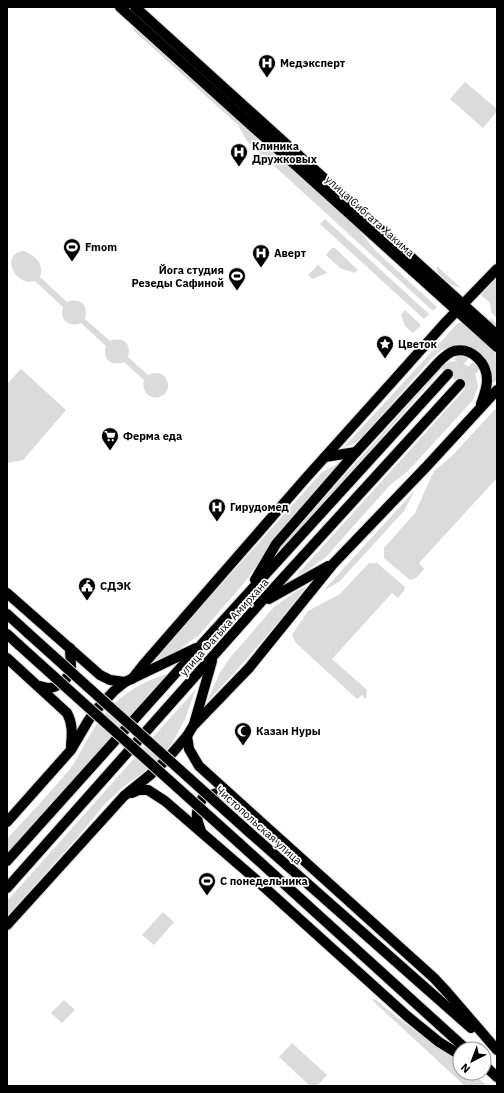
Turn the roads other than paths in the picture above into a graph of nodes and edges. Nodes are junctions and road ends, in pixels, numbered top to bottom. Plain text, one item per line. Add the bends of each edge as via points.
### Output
1 (120, 7) edge
2 (135, 7) edge
3 (497, 268) edge
4 (460, 307) junction
5 (497, 335) edge
6 (497, 347) edge
7 (448, 374) tunnel mouth
8 (460, 384) tunnel mouth
9 (497, 390) edge
10 (480, 408) junction
11 (356, 452) junction
12 (325, 457) junction
13 (333, 564) junction
14 (7, 593) edge
15 (245, 598) junction
16 (262, 602) junction
17 (7, 614) edge
18 (7, 634) edge
19 (201, 645) junction
20 (70, 648) junction
21 (214, 656) junction
22 (7, 658) edge
23 (129, 681) junction
24 (38, 686) junction
25 (193, 726) junction
26 (187, 736) junction
27 (71, 750) junction
28 (124, 796) junction
29 (232, 796) junction
30 (7, 822) edge
31 (201, 831) junction
32 (7, 861) edge
33 (7, 888) edge
34 (7, 925) edge
35 (457, 1041) edge
36 (452, 1050) edge
37 (497, 1050) edge

1 - 4 main road, улица Сибгата Хакима
2 - 4 main road, улица Сибгата Хакима
3 - 4 main road
4 - 5 main road, улица Сибгата Хакима
4 - 6 main road, улица Сибгата Хакима
4 - 12 main road
7 - 15 main road, улица Фатыха Амирхана
8 - 16 main road, улица Фатыха Амирхана
9 - 10 main road
10 - 11 main road via 487,379 485,370 477,356 456,351 437,364
10 - 13 main road
11 - 12 main road
11 - 15 main road via 276,544
12 - 23 main road
13 - 16 main road
13 - 25 main road via 249,668
14 - 20 main road
15 - 19 main road, улица Фатыха Амирхана
16 - 21 main road, улица Фатыха Амирхана
17 - 37 main road, Чистопольская улица, bridge
18 - 35 main road, bridge
19 - 23 main road
19 - 32 main road, улица Фатыха Амирхана
20 - 23 main road via 100,675 110,680
20 - 24 main road via 69,675 54,687
21 - 25 main road
21 - 33 main road, улица Фатыха Амирхана
22 - 24 main road
23 - 27 main road via 114,691 95,711
24 - 27 main road via 70,718
25 - 26 main road
26 - 28 main road via 168,758
26 - 29 main road via 189,749 199,766
27 - 30 main road
28 - 31 main road via 148,790
28 - 34 main road
29 - 31 main road via 221,792 204,798 198,808 196,819
29 - 37 main road via 434,978
31 - 36 main road via 407,1016

